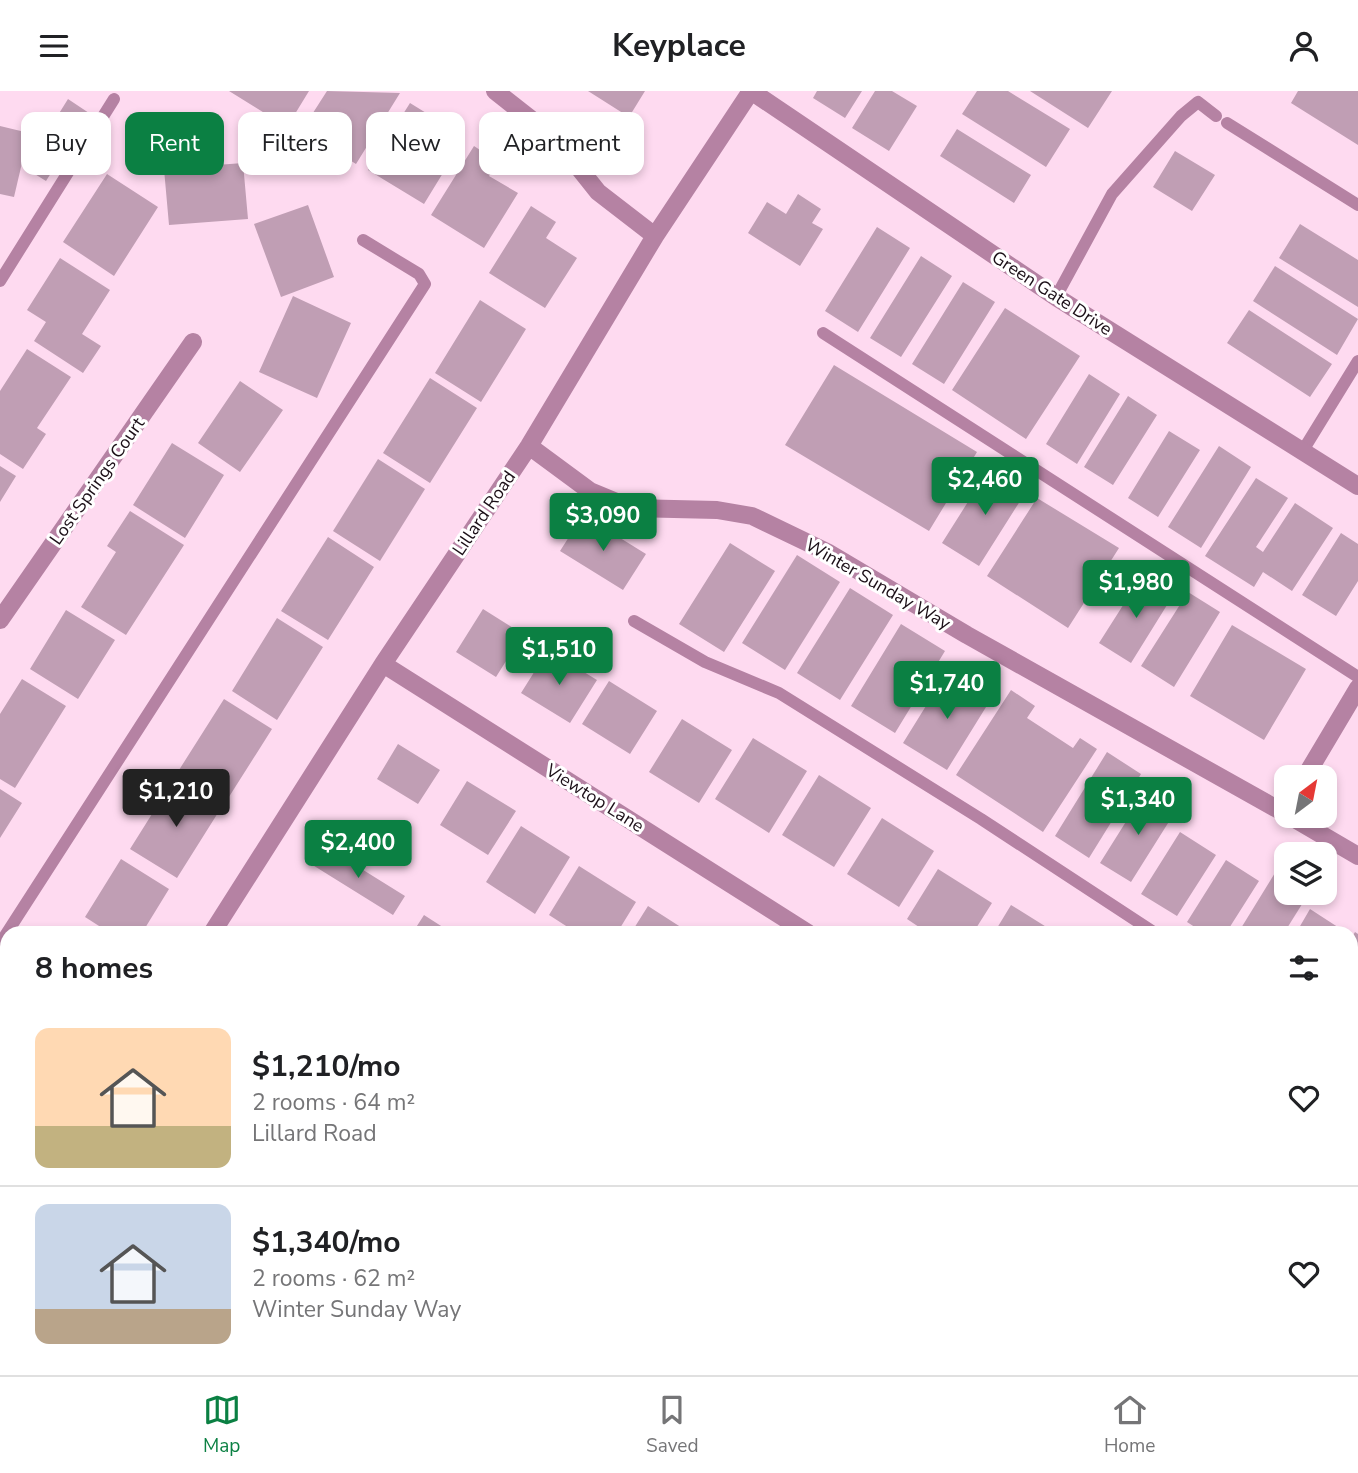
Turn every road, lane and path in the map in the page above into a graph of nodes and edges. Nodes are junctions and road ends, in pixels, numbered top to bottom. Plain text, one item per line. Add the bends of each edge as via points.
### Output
1 (495, 91) edge
2 (751, 91) edge
3 (114, 99) dead end
4 (1358, 205) edge
5 (655, 236) junction
6 (363, 240) dead end
7 (0, 281) edge
8 (1056, 297) junction
9 (823, 333) dead end
10 (193, 342) dead end
11 (1358, 361) edge
12 (529, 446) junction
13 (1302, 452) junction
14 (1358, 486) edge
15 (0, 620) edge
16 (634, 621) dead end
17 (383, 664) junction
18 (1358, 677) edge
19 (1358, 688) edge
20 (1312, 765) edge
21 (1274, 806) edge
22 (1311, 828) edge
23 (1358, 856) edge
24 (10, 926) edge
25 (216, 926) edge
26 (797, 926) edge
27 (1144, 926) edge

1 - 5 street via 555,138 598,192
2 - 5 street, Lillard Road
2 - 8 street, Green Gate Drive
3 - 7 lane
4 - 8 lane via 1198,102 1112,194
5 - 12 street, Lillard Road
6 - 24 lane via 419,274 425,284
8 - 13 street, Green Gate Drive
9 - 18 lane
10 - 15 street, Lost Springs Court
11 - 13 lane
12 - 17 street, Lillard Road
12 - 21 street, Winter Sunday Way via 590,491 631,507 752,516 827,552
13 - 14 street, Green Gate Drive
16 - 27 lane via 705,663 779,693
17 - 25 street, Lillard Road
17 - 26 street, Viewtop Lane
19 - 20 street
22 - 23 street, Winter Sunday Way

